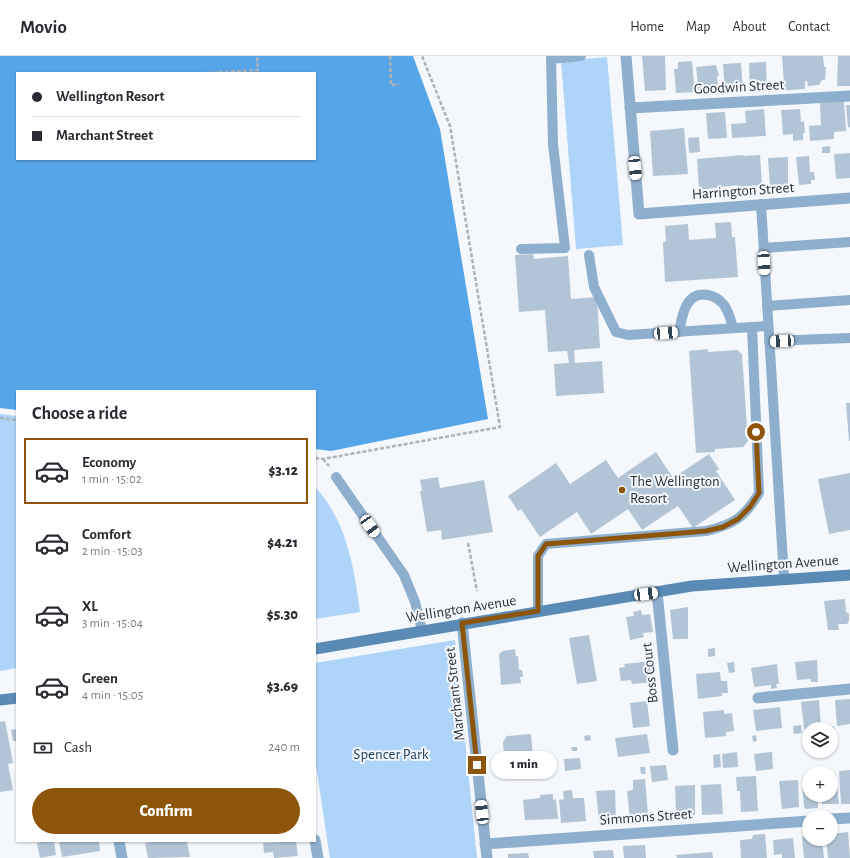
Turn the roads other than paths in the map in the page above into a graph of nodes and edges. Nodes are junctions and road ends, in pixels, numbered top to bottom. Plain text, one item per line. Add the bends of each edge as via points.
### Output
1 (580, 56) edge
2 (626, 56) edge
3 (850, 96) edge
4 (630, 108) junction
5 (850, 198) edge
6 (761, 204) junction
7 (850, 242) edge
8 (764, 248) junction
9 (521, 249) dead end
10 (589, 255) dead end
11 (850, 300) edge
12 (767, 306) junction
13 (768, 326) junction
14 (752, 327) junction
15 (733, 328) junction
16 (679, 332) junction
17 (850, 338) edge
18 (769, 342) junction
19 (336, 477) dead end
20 (850, 571) edge
21 (850, 575) edge
22 (839, 576) junction
23 (784, 578) junction
24 (657, 592) junction
25 (538, 611) junction
26 (462, 623) junction
27 (422, 630) junction
28 (316, 649) edge
29 (850, 688) edge
30 (16, 698) edge
31 (758, 698) dead end
32 (0, 700) edge
33 (673, 750) dead end
34 (850, 818) edge
35 (838, 819) edge
36 (802, 821) edge
37 (119, 842) edge
38 (315, 842) edge
39 (486, 844) junction
40 (122, 858) edge
41 (318, 858) edge
42 (487, 858) edge

1 - 9 lane via 551,59 553,144 566,248
2 - 4 street
3 - 4 street, Goodwin Street
4 - 6 street, Harrington Street via 639,214
5 - 6 street, Harrington Street
6 - 8 lane
7 - 8 lane
8 - 12 lane
10 - 16 lane via 594,287 616,332 628,335
11 - 12 lane
12 - 13 lane
13 - 14 lane
13 - 18 lane
14 - 15 lane
14 - 25 lane via 759,493 750,507 738,519 723,527 706,531 546,544 538,556
15 - 16 lane
15 - 16 lane via 724,304 714,296 703,294 692,298 686,306
17 - 18 lane
18 - 23 lane
19 - 27 lane via 404,575 415,602
20 - 22 main road
21 - 22 main road, Wellington Avenue
22 - 23 main road, Wellington Avenue
23 - 24 main road, Wellington Avenue via 692,586
24 - 25 main road, Wellington Avenue
24 - 33 street, Boss Court
25 - 26 main road, Wellington Avenue
26 - 27 main road, Wellington Avenue
26 - 39 street, Marchant Street
27 - 28 main road, Wellington Avenue
29 - 31 street
30 - 32 main road
34 - 35 street
36 - 39 street, Simmons Street
37 - 40 street
38 - 41 street
39 - 42 street, Marchant Street

